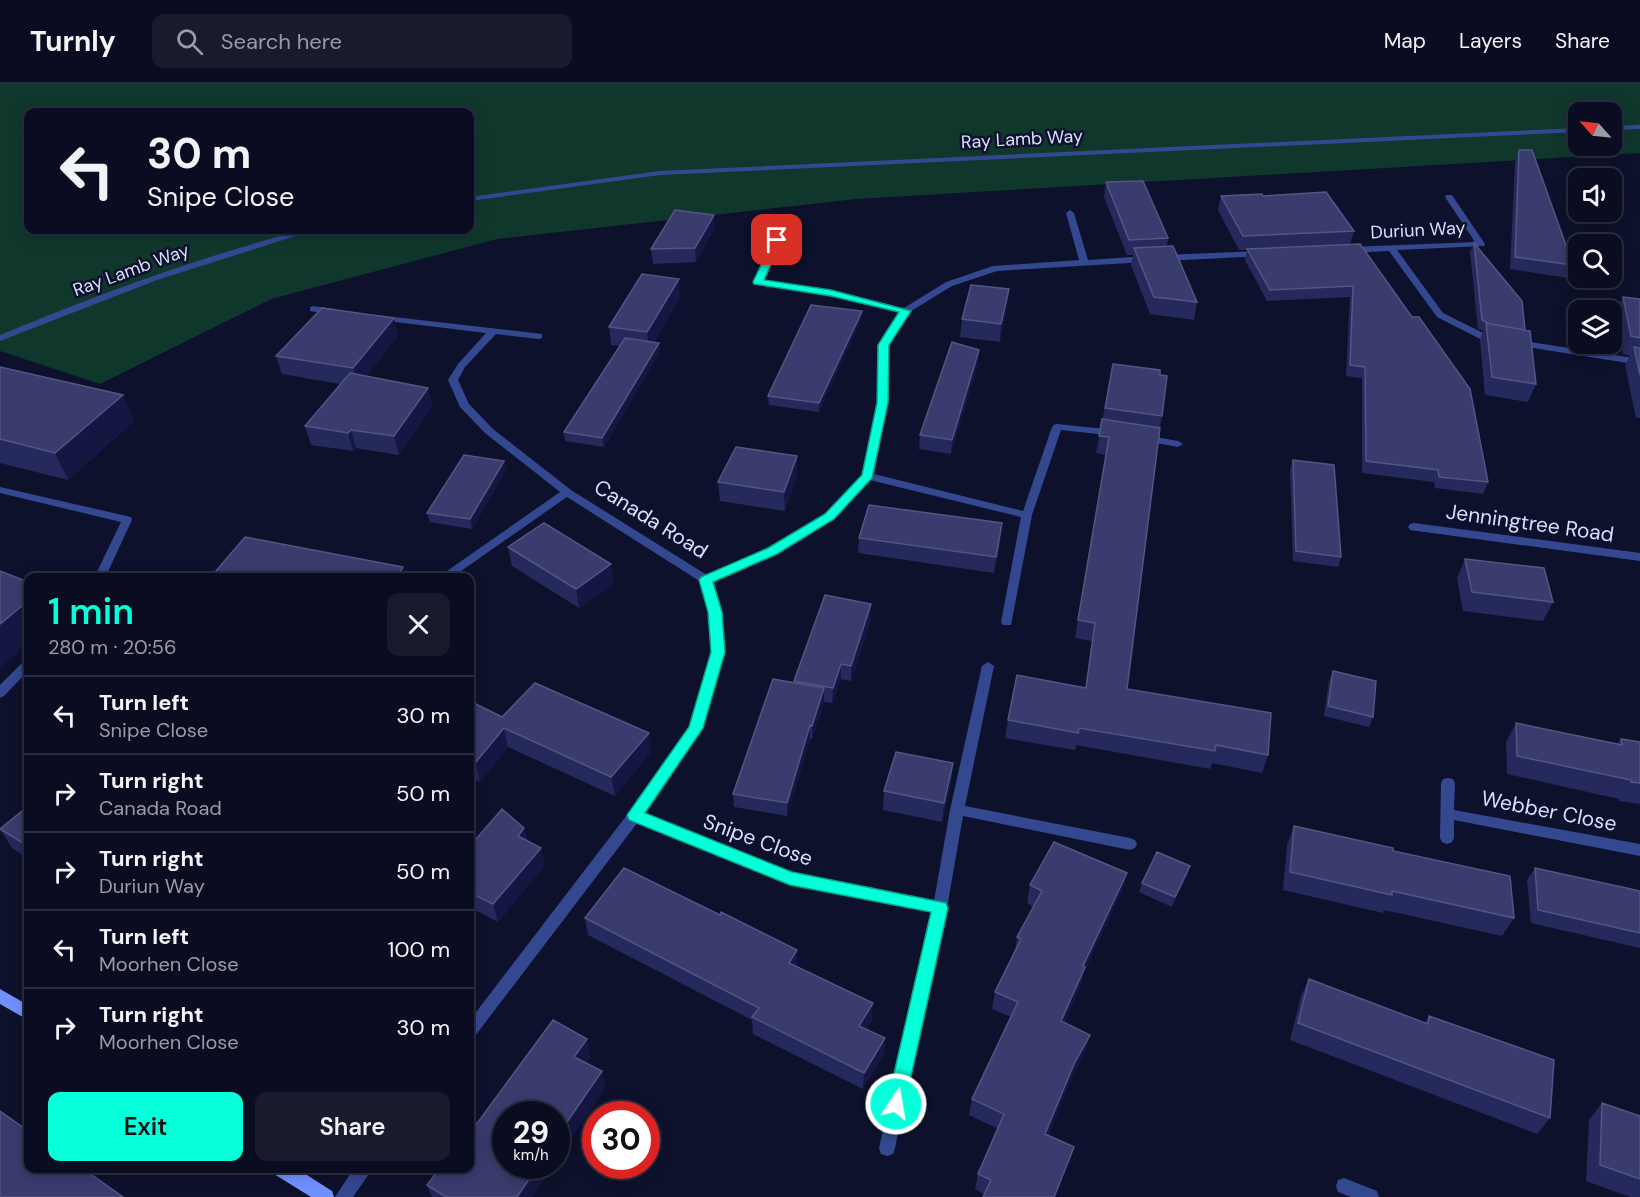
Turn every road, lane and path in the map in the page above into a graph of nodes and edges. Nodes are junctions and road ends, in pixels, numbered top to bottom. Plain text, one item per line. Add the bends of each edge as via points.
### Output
1 (1640, 127) edge
2 (1622, 128) edge
3 (1568, 130) edge
4 (1449, 197) dead end
5 (474, 198) edge
6 (1070, 213) dead end
7 (787, 219) dead end
8 (294, 234) edge
9 (1391, 248) junction
10 (1344, 250) edge
11 (1273, 253) edge
12 (1084, 262) junction
13 (313, 309) dead end
14 (906, 311) junction
15 (343, 313) edge
16 (364, 315) edge
17 (494, 330) junction
18 (539, 336) dead end
19 (0, 338) edge
20 (1640, 362) edge
21 (1178, 444) dead end
22 (868, 476) junction
23 (0, 490) edge
24 (567, 492) junction
25 (1027, 515) junction
26 (1414, 527) dead end
27 (1640, 557) edge
28 (101, 573) edge
29 (449, 573) edge
30 (706, 580) junction
31 (1007, 622) dead end
32 (988, 666) dead end
33 (24, 668) edge
34 (0, 693) edge
35 (1448, 783) dead end
36 (957, 810) junction
37 (1449, 814) junction
38 (635, 815) junction
39 (1447, 838) dead end
40 (1130, 844) dead end
41 (1640, 850) edge
42 (940, 908) junction
43 (0, 996) edge
44 (24, 1011) edge
45 (474, 1026) edge
46 (887, 1148) dead end
47 (288, 1173) edge
48 (361, 1173) edge
49 (1344, 1186) dead end
50 (326, 1197) edge
51 (343, 1197) edge
52 (1371, 1197) edge

1 - 2 street
3 - 5 street, Ray Lamb Way via 660,173
4 - 9 street, Duriun Way via 1481,244
6 - 12 street
7 - 14 street via 758,282 831,293
8 - 19 street, Ray Lamb Way via 249,245 116,291
9 - 10 street, Duriun Way
9 - 20 street via 1440,315 1486,339
11 - 12 street
12 - 14 street via 996,268 949,284
13 - 15 street
14 - 22 street via 883,345 883,403
16 - 17 street
17 - 18 street
17 - 24 street, Canada Road via 453,380 464,405
21 - 25 street via 1057,427
22 - 25 street
22 - 30 street via 830,517 773,551
23 - 28 street via 127,520
24 - 29 street
24 - 30 street, Canada Road
25 - 31 street
26 - 27 street, Jenningtree Road
30 - 38 street, Canada Road via 715,612 718,652 695,728
32 - 36 street
33 - 34 street
35 - 37 street, Webber Close
36 - 40 street
36 - 42 street
37 - 39 street, Webber Close
37 - 41 street, Webber Close
38 - 42 street, Snipe Close via 790,878
38 - 45 street, Canada Road
42 - 46 street
43 - 44 street
47 - 50 street
48 - 51 street
49 - 52 street

